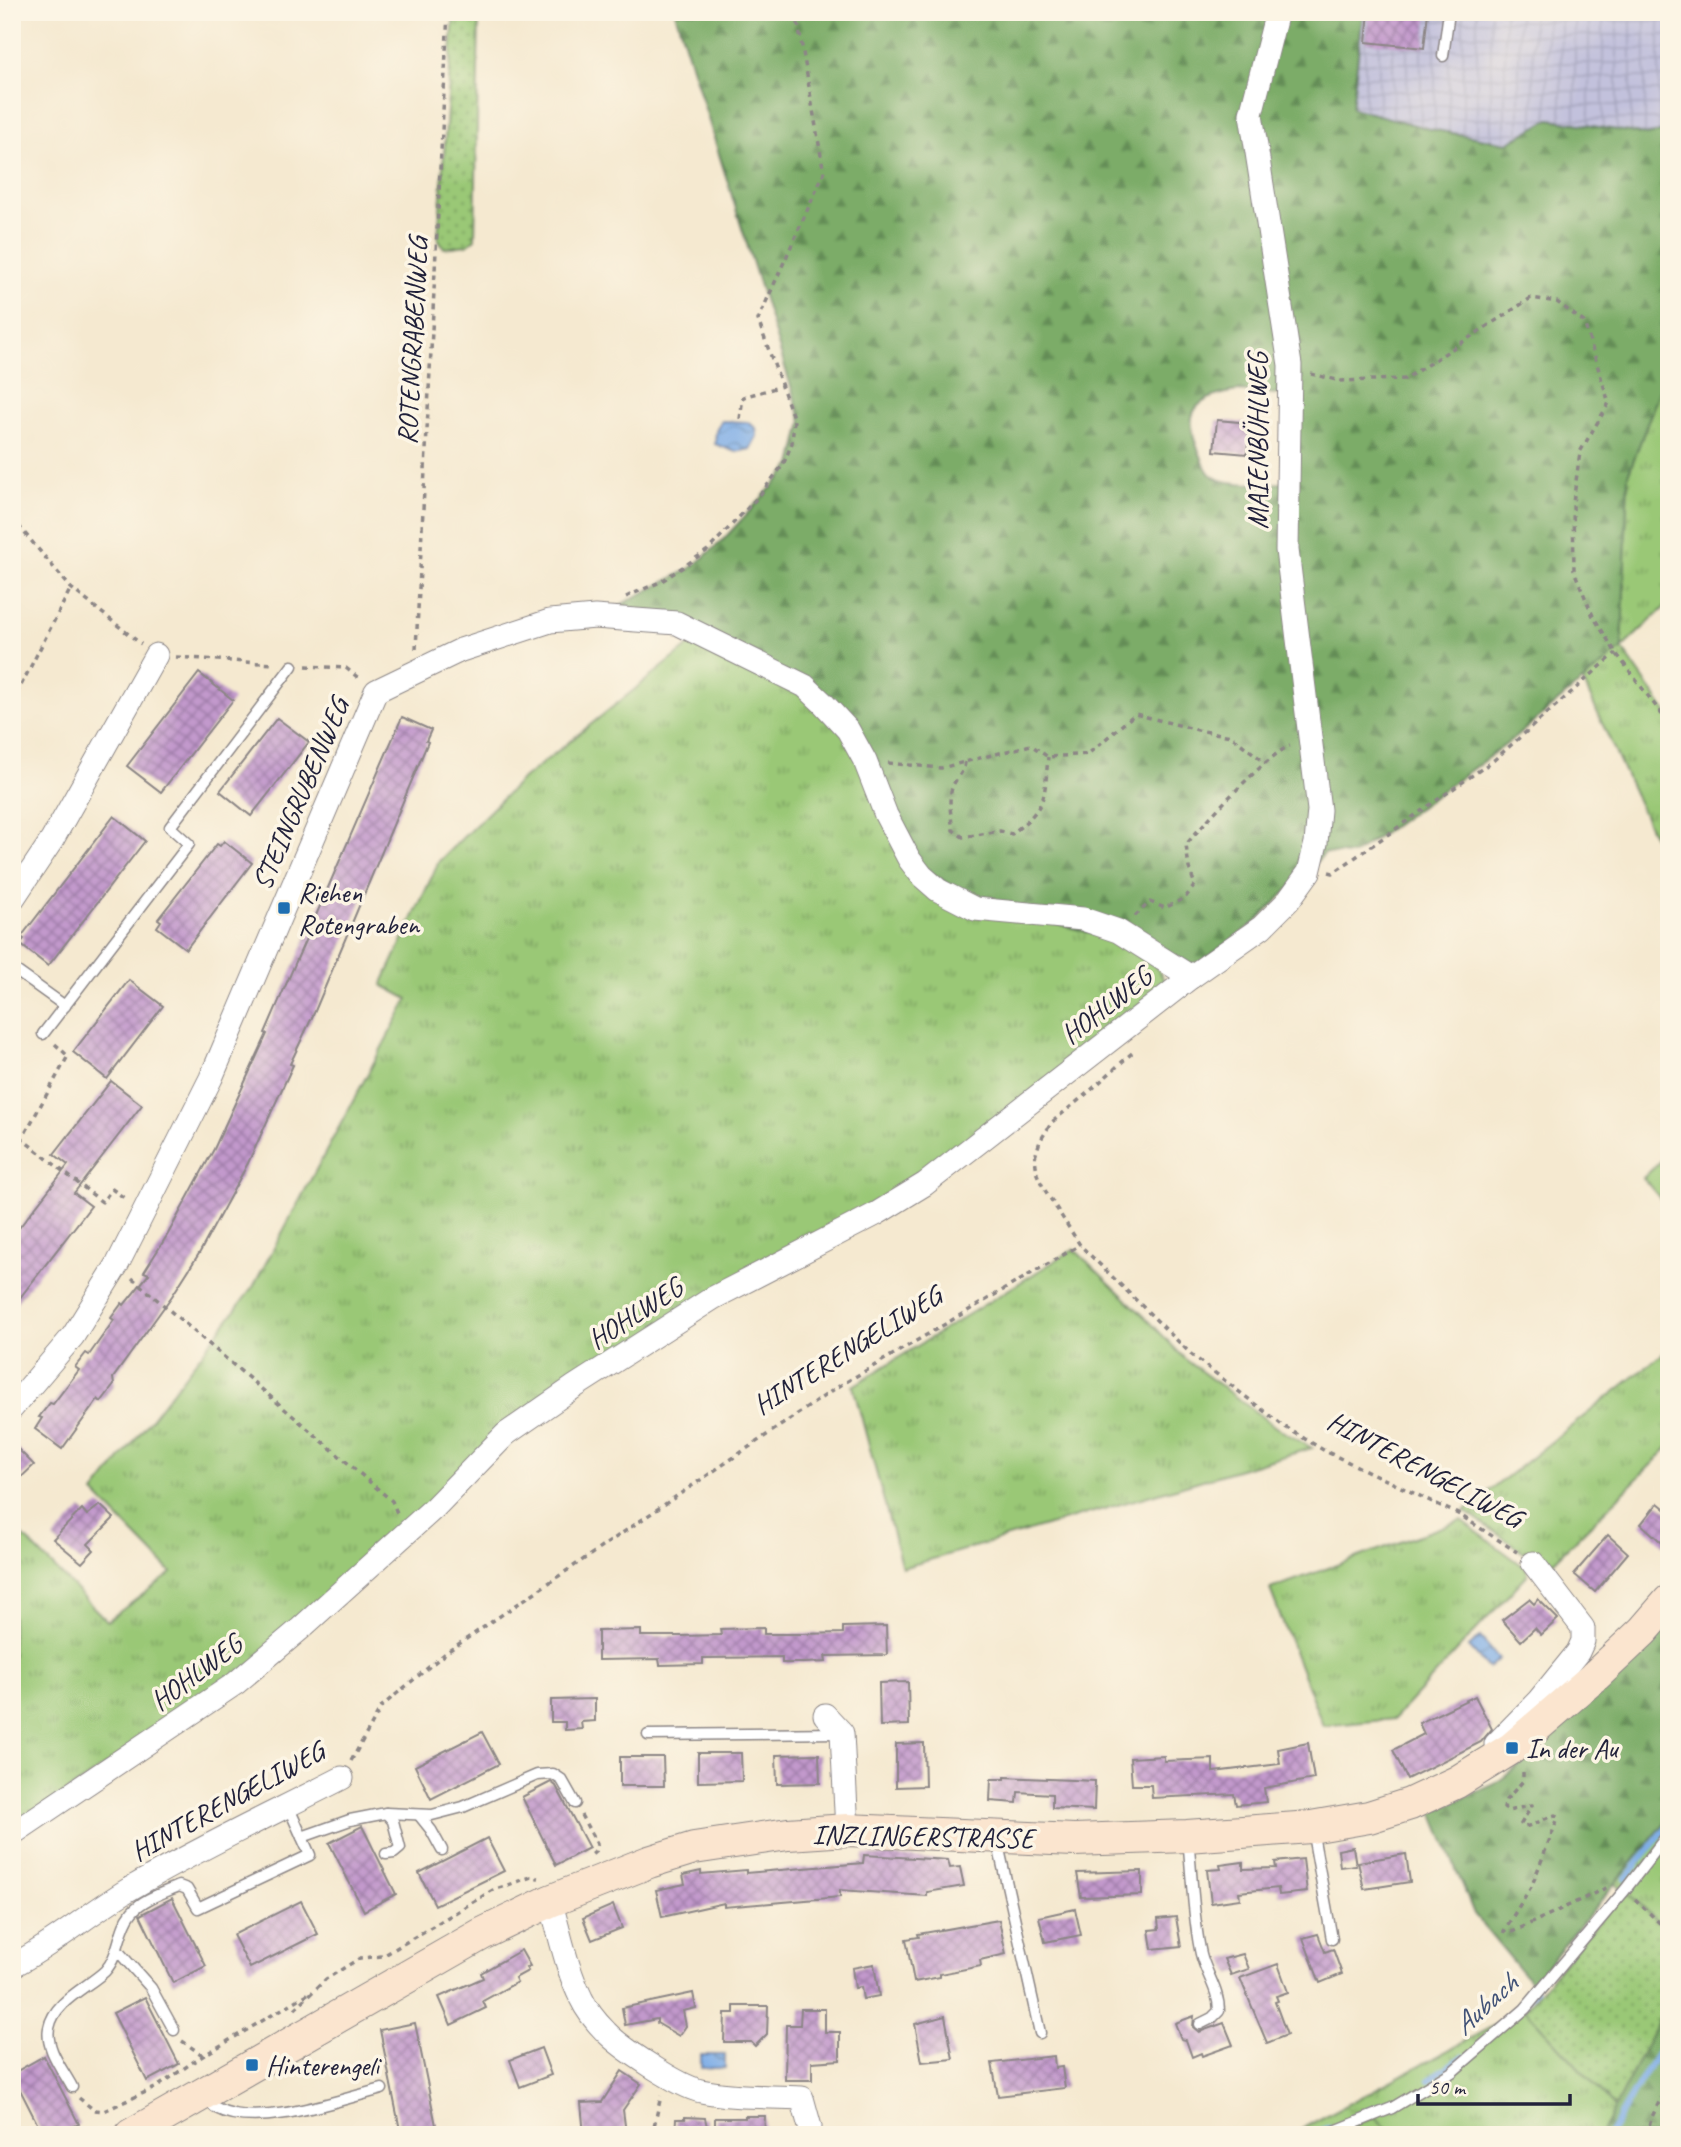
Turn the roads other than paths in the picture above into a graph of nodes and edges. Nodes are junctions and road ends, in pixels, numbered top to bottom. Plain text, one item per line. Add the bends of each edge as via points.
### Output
1 (1277, 12) edge
2 (1449, 12) edge
3 (1443, 55) dead end
4 (156, 655) road end
5 (292, 666) road end
6 (1309, 872) joint
7 (12, 900) edge
8 (12, 968) edge
9 (1191, 977) junction
10 (65, 1006) junction
11 (43, 1034) road end
12 (12, 1408) edge
13 (1533, 1563) road end
14 (1669, 1601) edge
15 (825, 1715) dead end
16 (842, 1733) junction
17 (648, 1735) dead end
18 (1497, 1748) dead end
19 (342, 1778) road end
20 (575, 1803) dead end
21 (288, 1806) junction
22 (386, 1813) junction
23 (419, 1815) junction
24 (1311, 1827) junction
25 (847, 1830) junction
26 (1669, 1833) edge
27 (12, 1834) edge
28 (1187, 1836) junction
29 (302, 1837) junction
30 (997, 1837) junction
31 (442, 1850) dead end
32 (386, 1854) dead end
33 (550, 1901) junction
34 (1332, 1939) dead end
35 (117, 1950) junction
36 (12, 1966) edge
37 (1200, 2024) dead end
38 (174, 2030) road end
39 (1040, 2033) dead end
40 (72, 2087) road end
41 (382, 2089) dead end
42 (203, 2094) junction
43 (810, 2127) dead end
44 (131, 2135) edge
45 (1325, 2135) edge

1 - 6 street, MAIENBÜHLWEG via 1251,114 1290,365 1287,550 1319,810
2 - 3 lane
4 - 7 street via 52,840
5 - 10 lane via 170,827 189,844
6 - 9 street, HOHLWEG via 1262,927
8 - 10 lane
9 - 12 street, STEINGRUBENWEG via 1118,931 1083,919 975,909 938,890 909,859 848,730 805,686 677,623 595,617 550,621 461,650 376,691 211,1078 117,1265 73,1336
9 - 27 street, HOHLWEG via 925,1184 713,1298 506,1434 434,1508 236,1683
10 - 11 lane
13 - 18 street, HINTERENGELIWEG via 1583,1628 1583,1641
14 - 24 street, INZLINGERSTRASSE via 1593,1678 1485,1766 1410,1804
15 - 16 street
16 - 17 lane
16 - 25 street
19 - 21 street, HINTERENGELIWEG
20 - 23 lane via 562,1780 553,1774 537,1775 463,1807
21 - 29 lane
21 - 36 street, HINTERENGELIWEG via 131,1888
22 - 23 lane
22 - 29 lane
22 - 32 lane via 393,1821 400,1848
23 - 31 lane
24 - 28 street, INZLINGERSTRASSE
24 - 34 lane
25 - 30 street, INZLINGERSTRASSE
25 - 33 street, INZLINGERSTRASSE via 694,1848
26 - 45 lane via 1525,2010 1452,2072 1392,2108
28 - 30 street, INZLINGERSTRASSE
28 - 37 lane via 1201,1953 1219,1996 1219,2011
29 - 35 lane via 310,1855 198,1908 187,1889 179,1886 147,1900 132,1913
30 - 39 lane
33 - 42 street, INZLINGERSTRASSE via 413,1971
33 - 43 street via 573,1979 607,2034 697,2091 802,2098
35 - 38 lane via 151,1988
35 - 40 lane via 105,1970 55,2012 49,2028 50,2046
41 - 42 lane via 278,2115 245,2117 215,2108
42 - 44 street, INZLINGERSTRASSE

